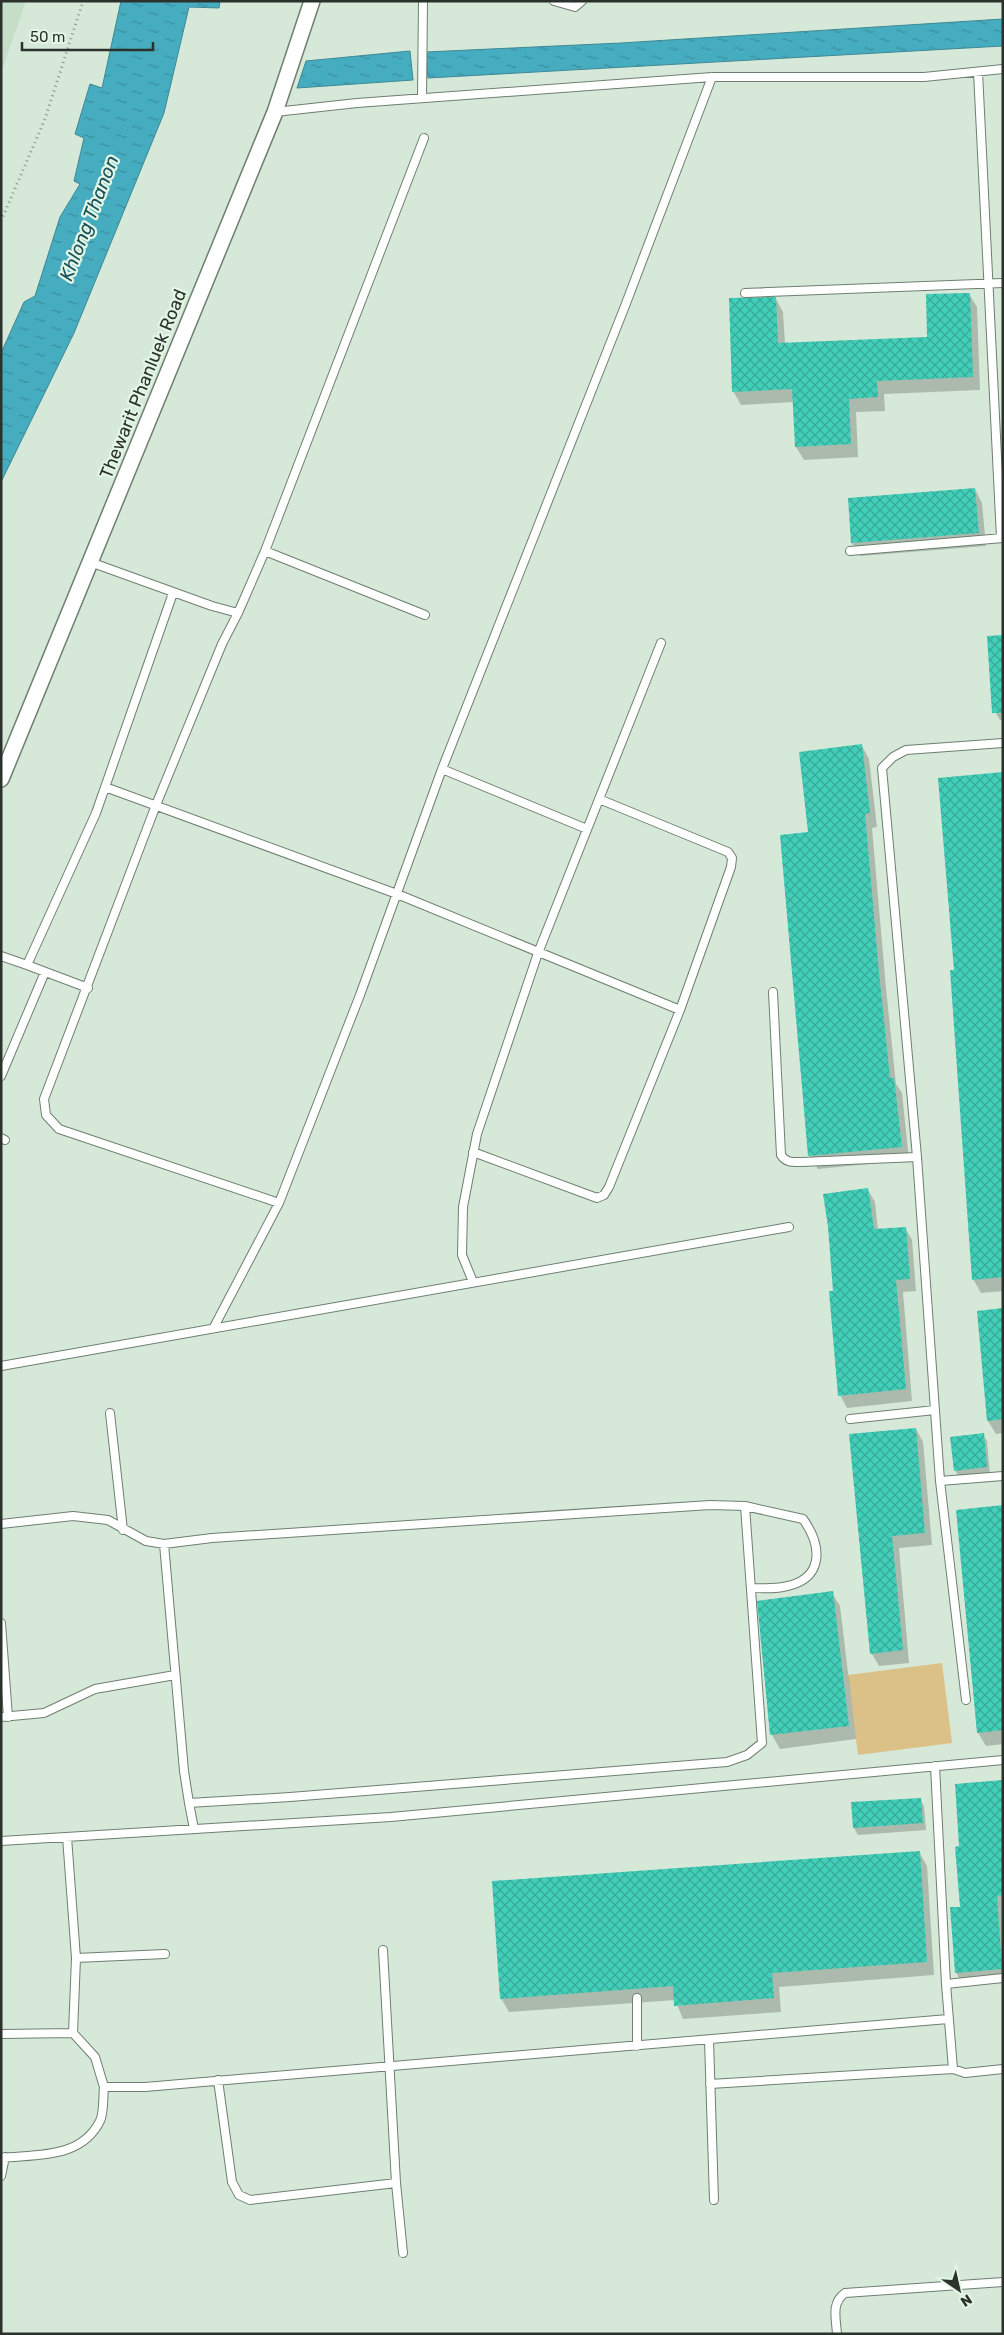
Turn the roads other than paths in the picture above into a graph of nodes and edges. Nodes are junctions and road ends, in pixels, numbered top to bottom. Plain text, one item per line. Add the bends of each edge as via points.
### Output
1 (312, 1) edge
2 (423, 1) edge
3 (554, 1) edge
4 (582, 1) edge
5 (1003, 69) edge
6 (978, 72) junction
7 (712, 77) junction
8 (422, 98) junction
9 (275, 112) junction
10 (424, 138) dead end
11 (989, 283) junction
12 (1003, 283) edge
13 (745, 293) dead end
14 (1002, 538) edge
15 (265, 551) junction
16 (850, 551) dead end
17 (90, 562) junction
18 (173, 592) junction
19 (238, 613) junction
20 (425, 615) dead end
21 (661, 643) dead end
22 (1003, 743) edge
23 (442, 769) junction
24 (1, 779) edge
25 (105, 787) junction
26 (599, 799) junction
27 (156, 804) junction
28 (587, 829) junction
29 (397, 894) junction
30 (538, 953) junction
31 (1, 956) edge
32 (27, 965) junction
33 (45, 972) junction
34 (88, 988) junction
35 (773, 992) dead end
36 (680, 1010) junction
37 (1, 1076) edge
38 (473, 1152) junction
39 (917, 1157) junction
40 (279, 1203) junction
41 (789, 1227) dead end
42 (474, 1282) junction
43 (214, 1327) junction
44 (1, 1366) edge
45 (935, 1410) junction
46 (110, 1413) dead end
47 (850, 1418) dead end
48 (1003, 1476) edge
49 (940, 1481) junction
50 (745, 1506) junction
51 (1, 1524) edge
52 (123, 1530) junction
53 (164, 1544) junction
54 (752, 1588) junction
55 (1, 1623) edge
56 (175, 1675) junction
57 (966, 1700) dead end
58 (5, 1717) edge
59 (1003, 1760) edge
60 (935, 1766) junction
61 (189, 1803) junction
62 (194, 1829) junction
63 (67, 1837) junction
64 (1, 1841) edge
65 (383, 1950) dead end
66 (165, 1954) dead end
67 (76, 1958) junction
68 (1003, 1978) edge
69 (946, 1984) junction
70 (637, 1998) dead end
71 (948, 2019) junction
72 (1, 2034) edge
73 (73, 2034) junction
74 (709, 2040) junction
75 (637, 2046) junction
76 (390, 2066) junction
77 (954, 2069) junction
78 (1003, 2069) edge
79 (218, 2080) junction
80 (710, 2084) junction
81 (104, 2087) junction
82 (3, 2158) edge
83 (1, 2176) edge
84 (396, 2183) junction
85 (714, 2200) dead end
86 (403, 2253) dead end
87 (1003, 2282) edge
88 (837, 2334) edge

1 - 9 street, Thewarit Phanluek Road
2 - 8 lane
3 - 4 lane via 575,7
5 - 6 lane
6 - 7 lane via 924,77
6 - 11 lane
7 - 8 lane
7 - 23 lane
8 - 9 lane
9 - 17 street, Thewarit Phanluek Road
10 - 15 lane
11 - 12 lane
11 - 13 lane
11 - 14 lane
14 - 16 lane
15 - 19 lane
15 - 20 lane
17 - 18 lane
17 - 24 street, Thewarit Phanluek Road
18 - 19 lane
18 - 25 lane
19 - 27 lane
21 - 26 lane
22 - 39 lane via 906,750 882,768
23 - 28 lane
23 - 29 lane
25 - 27 lane
25 - 32 lane
26 - 28 lane
26 - 36 lane via 728,852 732,858
27 - 29 lane
27 - 34 lane
28 - 30 lane
29 - 30 lane
29 - 40 lane
30 - 36 lane
30 - 38 lane
31 - 32 lane
32 - 33 lane
33 - 34 lane
33 - 37 lane
34 - 40 lane via 44,1099 46,1115 59,1129
35 - 39 lane via 781,1155 784,1159 796,1162
36 - 38 lane via 604,1195 597,1198
38 - 42 lane via 463,1207 462,1255
39 - 45 lane
40 - 43 lane
41 - 42 lane
42 - 43 lane
43 - 44 lane
45 - 47 lane
45 - 49 lane
46 - 52 lane
48 - 49 lane
49 - 57 lane
50 - 53 lane via 212,1538
50 - 54 lane
50 - 54 lane via 803,1519 811,1530 818,1555 813,1573 800,1582 783,1587
51 - 52 lane via 73,1516 108,1520
52 - 53 lane via 146,1541
53 - 56 lane
54 - 61 lane via 762,1743 747,1755 727,1762 290,1798
55 - 58 lane
56 - 58 lane via 95,1689 44,1713
56 - 61 lane
59 - 60 lane
60 - 62 lane via 391,1817
60 - 69 lane
61 - 62 lane
62 - 63 lane
63 - 64 lane
63 - 67 lane
65 - 76 lane
66 - 67 lane
67 - 73 lane
68 - 69 lane
69 - 71 lane
70 - 75 lane
71 - 74 lane
71 - 77 lane
72 - 73 lane
73 - 81 lane via 95,2057
74 - 75 lane
74 - 80 lane
75 - 76 lane
76 - 79 lane
76 - 84 lane
77 - 78 lane via 965,2073
77 - 80 lane
79 - 81 lane via 145,2087
79 - 84 lane via 232,2182 238,2195 250,2200
80 - 85 lane
81 - 82 lane via 101,2120 82,2144 65,2152
82 - 83 lane
84 - 86 lane
87 - 88 lane via 845,2293 835,2304

